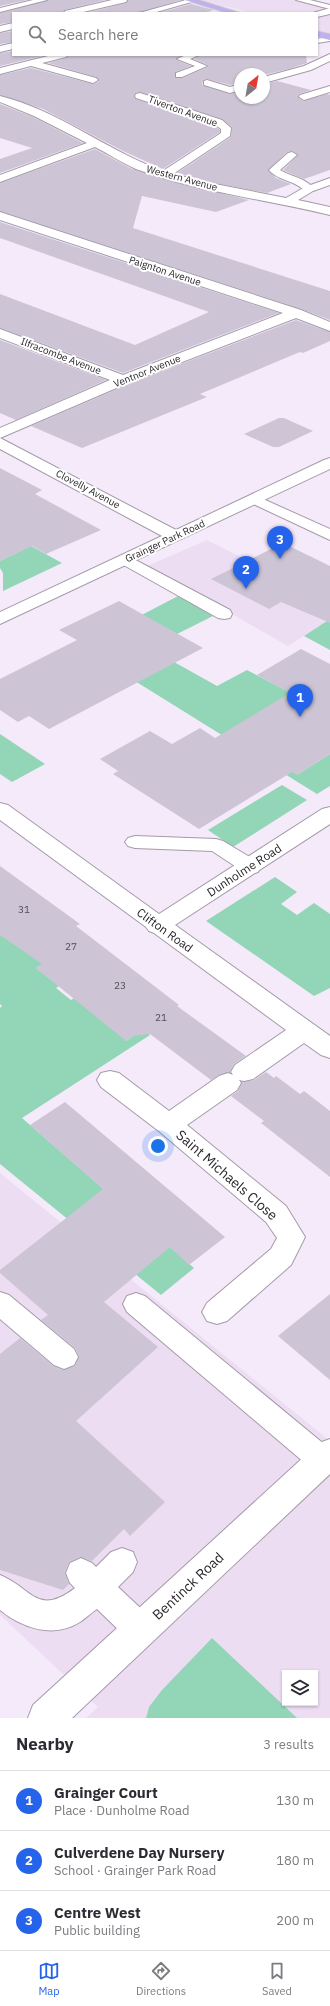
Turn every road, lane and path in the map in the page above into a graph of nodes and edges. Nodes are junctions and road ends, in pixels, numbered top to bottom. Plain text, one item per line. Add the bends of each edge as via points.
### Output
1 (43, 0) edge
2 (123, 0) edge
3 (190, 0) edge
4 (300, 0) edge
5 (330, 7) edge
6 (0, 10) edge
7 (330, 11) edge
8 (72, 12) edge
9 (147, 12) edge
10 (234, 12) edge
11 (318, 14) edge
12 (12, 26) edge
13 (2, 28) edge
14 (12, 31) edge
15 (12, 46) edge
16 (0, 49) edge
17 (328, 54) edge
18 (59, 56) edge
19 (192, 56) edge
20 (30, 63) junction
21 (0, 71) edge
22 (179, 75) dead end
23 (270, 78) edge
24 (93, 80) dead end
25 (207, 83) dead end
26 (234, 89) edge
27 (330, 89) edge
28 (140, 96) dead end
29 (304, 97) dead end
30 (0, 99) edge
31 (23, 106) junction
32 (8, 111) dead end
33 (226, 128) junction
34 (239, 128) dead end
35 (96, 143) junction
36 (292, 155) dead end
37 (164, 175) junction
38 (0, 179) edge
39 (330, 181) edge
40 (309, 189) junction
41 (289, 201) junction
42 (330, 211) edge
43 (0, 216) edge
44 (296, 314) junction
45 (330, 327) edge
46 (0, 333) edge
47 (123, 380) junction
48 (0, 434) edge
49 (0, 443) edge
50 (330, 463) edge
51 (254, 499) junction
52 (330, 535) edge
53 (176, 536) junction
54 (126, 560) junction
55 (224, 614) dead end
56 (0, 619) edge
57 (0, 810) edge
58 (330, 814) edge
59 (134, 842) dead end
60 (251, 867) junction
61 (157, 926) junction
62 (304, 1030) junction
63 (330, 1049) edge
64 (110, 1080) dead end
65 (169, 1125) junction
66 (0, 1303) edge
67 (136, 1304) dead end
68 (217, 1312) dead end
69 (64, 1357) dead end
70 (326, 1457) edge
71 (122, 1562) dead end
72 (89, 1580) junction
73 (0, 1590) edge
74 (141, 1630) junction
75 (46, 1718) edge

1 - 6 lane
2 - 8 street
3 - 9 lane
3 - 10 main road
4 - 5 lane
7 - 11 street
12 - 13 street
13 - 14 street
15 - 16 lane
17 - 23 lane via 325,61
18 - 20 street
19 - 22 lane via 181,60 203,66
20 - 21 street
20 - 24 street
25 - 26 lane via 230,90
27 - 29 street
28 - 33 street, Tiverton Avenue via 218,122
30 - 31 street, Western Avenue
31 - 32 street
31 - 35 street, Western Avenue
33 - 34 street, Tiverton Avenue
33 - 37 street, Tiverton Avenue via 226,134
35 - 37 street, Western Avenue via 137,166
35 - 38 street
36 - 40 lane via 274,170 305,184
37 - 41 street, Western Avenue via 191,183
39 - 40 street
40 - 41 street
41 - 42 street, Western Avenue
43 - 44 street, Paignton Avenue
44 - 45 street, Paignton Avenue
44 - 47 street, Ventnor Avenue
46 - 47 street, Ilfracombe Avenue
47 - 48 street, Ventnor Avenue
49 - 53 street, Clovelly Avenue
50 - 51 street, Grainger Park Road
51 - 52 lane
51 - 53 street, Grainger Park Road
53 - 54 street, Grainger Park Road
54 - 55 lane
54 - 56 street, Grainger Park Road
57 - 61 street, Clifton Road
58 - 60 street, Dunholme Road
59 - 60 lane via 216,845
60 - 61 street, Dunholme Road
61 - 62 street, Clifton Road
62 - 63 street, Clifton Road
62 - 65 street, Saint Michaels Close
64 - 65 street, Saint Michaels Close
65 - 68 street, Saint Michaels Close via 276,1214 291,1237 281,1257
66 - 69 lane
67 - 70 lane
70 - 74 street, Bentinck Road
71 - 72 lane
72 - 73 lane via 86,1598 68,1612 46,1616 24,1610
72 - 74 lane
74 - 75 street, Bentinck Road

